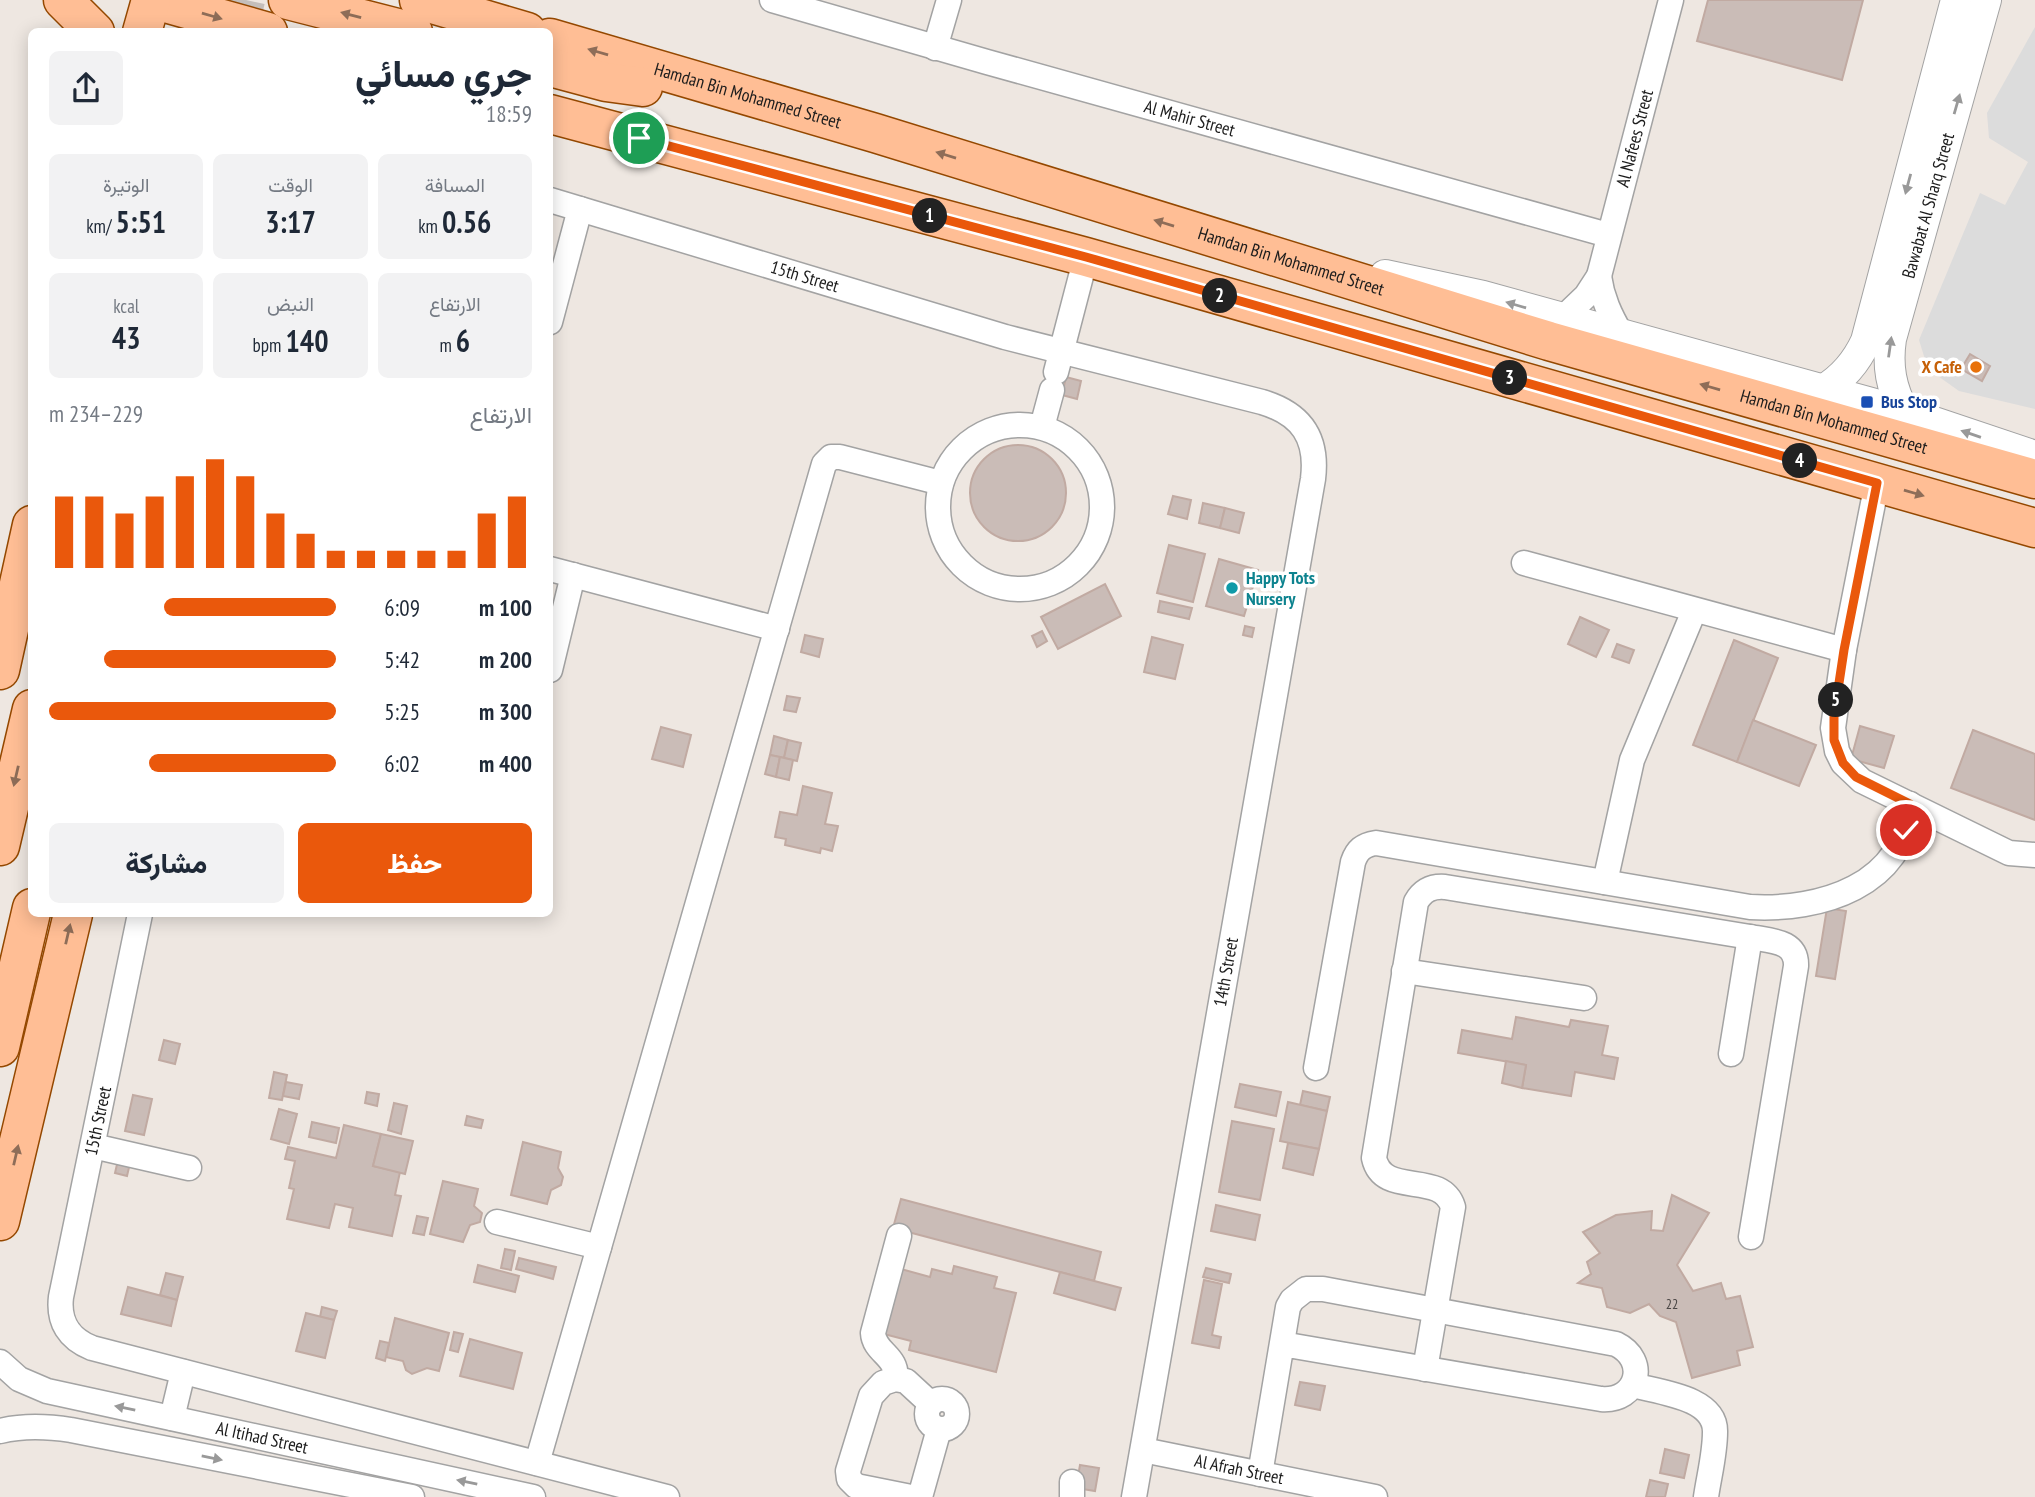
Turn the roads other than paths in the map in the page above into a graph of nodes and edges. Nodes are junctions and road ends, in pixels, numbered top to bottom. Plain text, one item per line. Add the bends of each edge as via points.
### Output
1 (63, 0) edge
2 (153, 0) edge
3 (419, 0) edge
4 (772, 0) edge
5 (949, 0) edge
6 (1671, 0) edge
7 (1956, 0) edge
8 (1986, 0) edge
9 (449, 5) edge
10 (301, 9) edge
11 (260, 23) edge
12 (91, 28) edge
13 (143, 28) edge
14 (394, 28) edge
15 (515, 28) edge
16 (553, 39) edge
17 (935, 48) junction
18 (553, 68) edge
19 (697, 81) junction
20 (553, 115) edge
21 (553, 201) edge
22 (580, 209) junction
23 (1608, 235) junction
24 (1086, 257) junction
25 (1293, 262) junction
26 (1599, 276) junction
27 (553, 311) edge
28 (1563, 318) junction
29 (1621, 334) junction
30 (1057, 371) junction
31 (1823, 390) junction
32 (1903, 412) junction
33 (1042, 427) junction
34 (1313, 447) joint
35 (2035, 456) edge
36 (2035, 479) edge
37 (941, 483) junction
38 (1877, 483) junction
39 (2035, 528) edge
40 (28, 544) edge
41 (1524, 563) dead end
42 (561, 572) edge
43 (1694, 611) junction
44 (777, 629) junction
45 (553, 643) edge
46 (1844, 650) junction
47 (0, 670) edge
48 (28, 726) edge
49 (1910, 804) junction
50 (0, 846) edge
51 (2035, 855) edge
52 (1605, 882) junction
53 (30, 917) edge
54 (72, 917) edge
55 (139, 917) edge
56 (1750, 937) junction
57 (1405, 971) junction
58 (1584, 998) dead end
59 (0, 1047) edge
60 (1731, 1054) dead end
61 (1316, 1068) dead end
62 (93, 1146) junction
63 (189, 1168) dead end
64 (0, 1222) edge
65 (497, 1222) dead end
66 (899, 1236) dead end
67 (1751, 1237) dead end
68 (599, 1247) junction
69 (1434, 1309) junction
70 (1282, 1344) junction
71 (0, 1362) edge
72 (1425, 1369) junction
73 (183, 1372) junction
74 (895, 1379) junction
75 (1633, 1385) junction
76 (172, 1418) junction
77 (0, 1431) edge
78 (1143, 1450) junction
79 (537, 1463) junction
80 (1260, 1474) junction
81 (412, 1497) edge
82 (533, 1497) edge
83 (667, 1497) edge
84 (911, 1497) edge
85 (920, 1497) edge
86 (1134, 1497) edge
87 (1375, 1497) edge
88 (1706, 1497) edge

1 - 12 main road
2 -> 11 main road
2 - 13 main road
3 - 9 main road
4 - 17 street, Al Mahir Street
5 - 17 street
6 - 23 street, Al Nafees Street
7 -> 31 street, Bawabat Al Sharq Street via 1866,341 1853,365
32 -> 8 street, Bawabat Al Sharq Street via 1889,373 1891,339
9 - 15 main road
14 -> 10 main road
19 -> 16 main road, Hamdan Bin Mohammed Street
17 - 23 street, Al Mahir Street
18 - 19 main road via 628,86 656,88
25 -> 19 main road, Hamdan Bin Mohammed Street
20 - 24 main road
21 - 22 street, 15th Street
22 - 27 street
22 - 30 street, 15th Street via 951,321
23 - 26 street, Al Nafees Street
24 - 30 street
24 - 38 main road
28 -> 25 street via 1417,281
36 -> 25 main road, Hamdan Bin Mohammed Street via 1549,341
26 - 28 street, Al Nafees Street
26 - 29 street, Al Nafees Street via 1607,308
28 - 29 street
29 - 31 street
30 - 33 street
30 - 34 street, 15th Street via 1279,407 1295,417
31 - 32 street
35 -> 32 street
33 - 37 street via 1010,425 980,435 955,455
33 - 37 street via 1083,453 1102,497 1094,544 1060,579 1013,589 968,571 941,531 937,507
34 - 78 street, 14th Street via 1313,479
37 - 44 street via 840,457 827,460
38 -> 39 main road
38 - 46 street
40 - 47 main road
41 - 43 street
42 - 44 street
42 - 45 street
43 - 46 street
43 - 52 street via 1632,760
44 - 68 street
46 - 49 street via 1833,728 1837,751 1856,777
48 -> 50 main road
49 - 51 street via 2009,853
49 - 52 street via 1902,842 1887,863 1864,882 1813,903 1750,907
52 - 61 street via 1376,843 1363,847 1353,862
53 - 59 main road
64 -> 54 main road
55 - 62 street, 15th Street
56 - 57 street via 1438,886 1416,902
56 - 60 street
56 - 67 street via 1786,944 1797,959
57 - 58 street
57 - 69 street via 1374,1158 1387,1178 1436,1188 1451,1201 1453,1213
62 - 63 street
62 - 73 street, 15th Street via 61,1297 65,1328 81,1344
65 - 68 street
66 - 74 street via 873,1338 895,1364
68 - 79 street
69 - 70 street via 1306,1289 1288,1307
69 - 72 street
69 - 75 street via 1616,1344 1634,1360
70 - 72 street
70 - 80 street
76 -> 71 street, Al Itihad Street via 36,1387
72 - 75 street via 1601,1399 1618,1398
73 - 76 street
73 - 79 street
74 - 84 street via 883,1383 871,1396 848,1476 860,1487
74 - 85 street via 911,1383 931,1404 944,1398 956,1406 957,1420 939,1429
75 - 88 street via 1695,1402 1709,1413 1715,1432
82 -> 76 street, Al Itihad Street
77 -> 81 street, Al Itihad Street via 29,1426 71,1430
78 - 80 street, Al Afrah Street
78 - 86 street, 14th Street
79 - 83 street
80 - 87 street, Al Afrah Street

